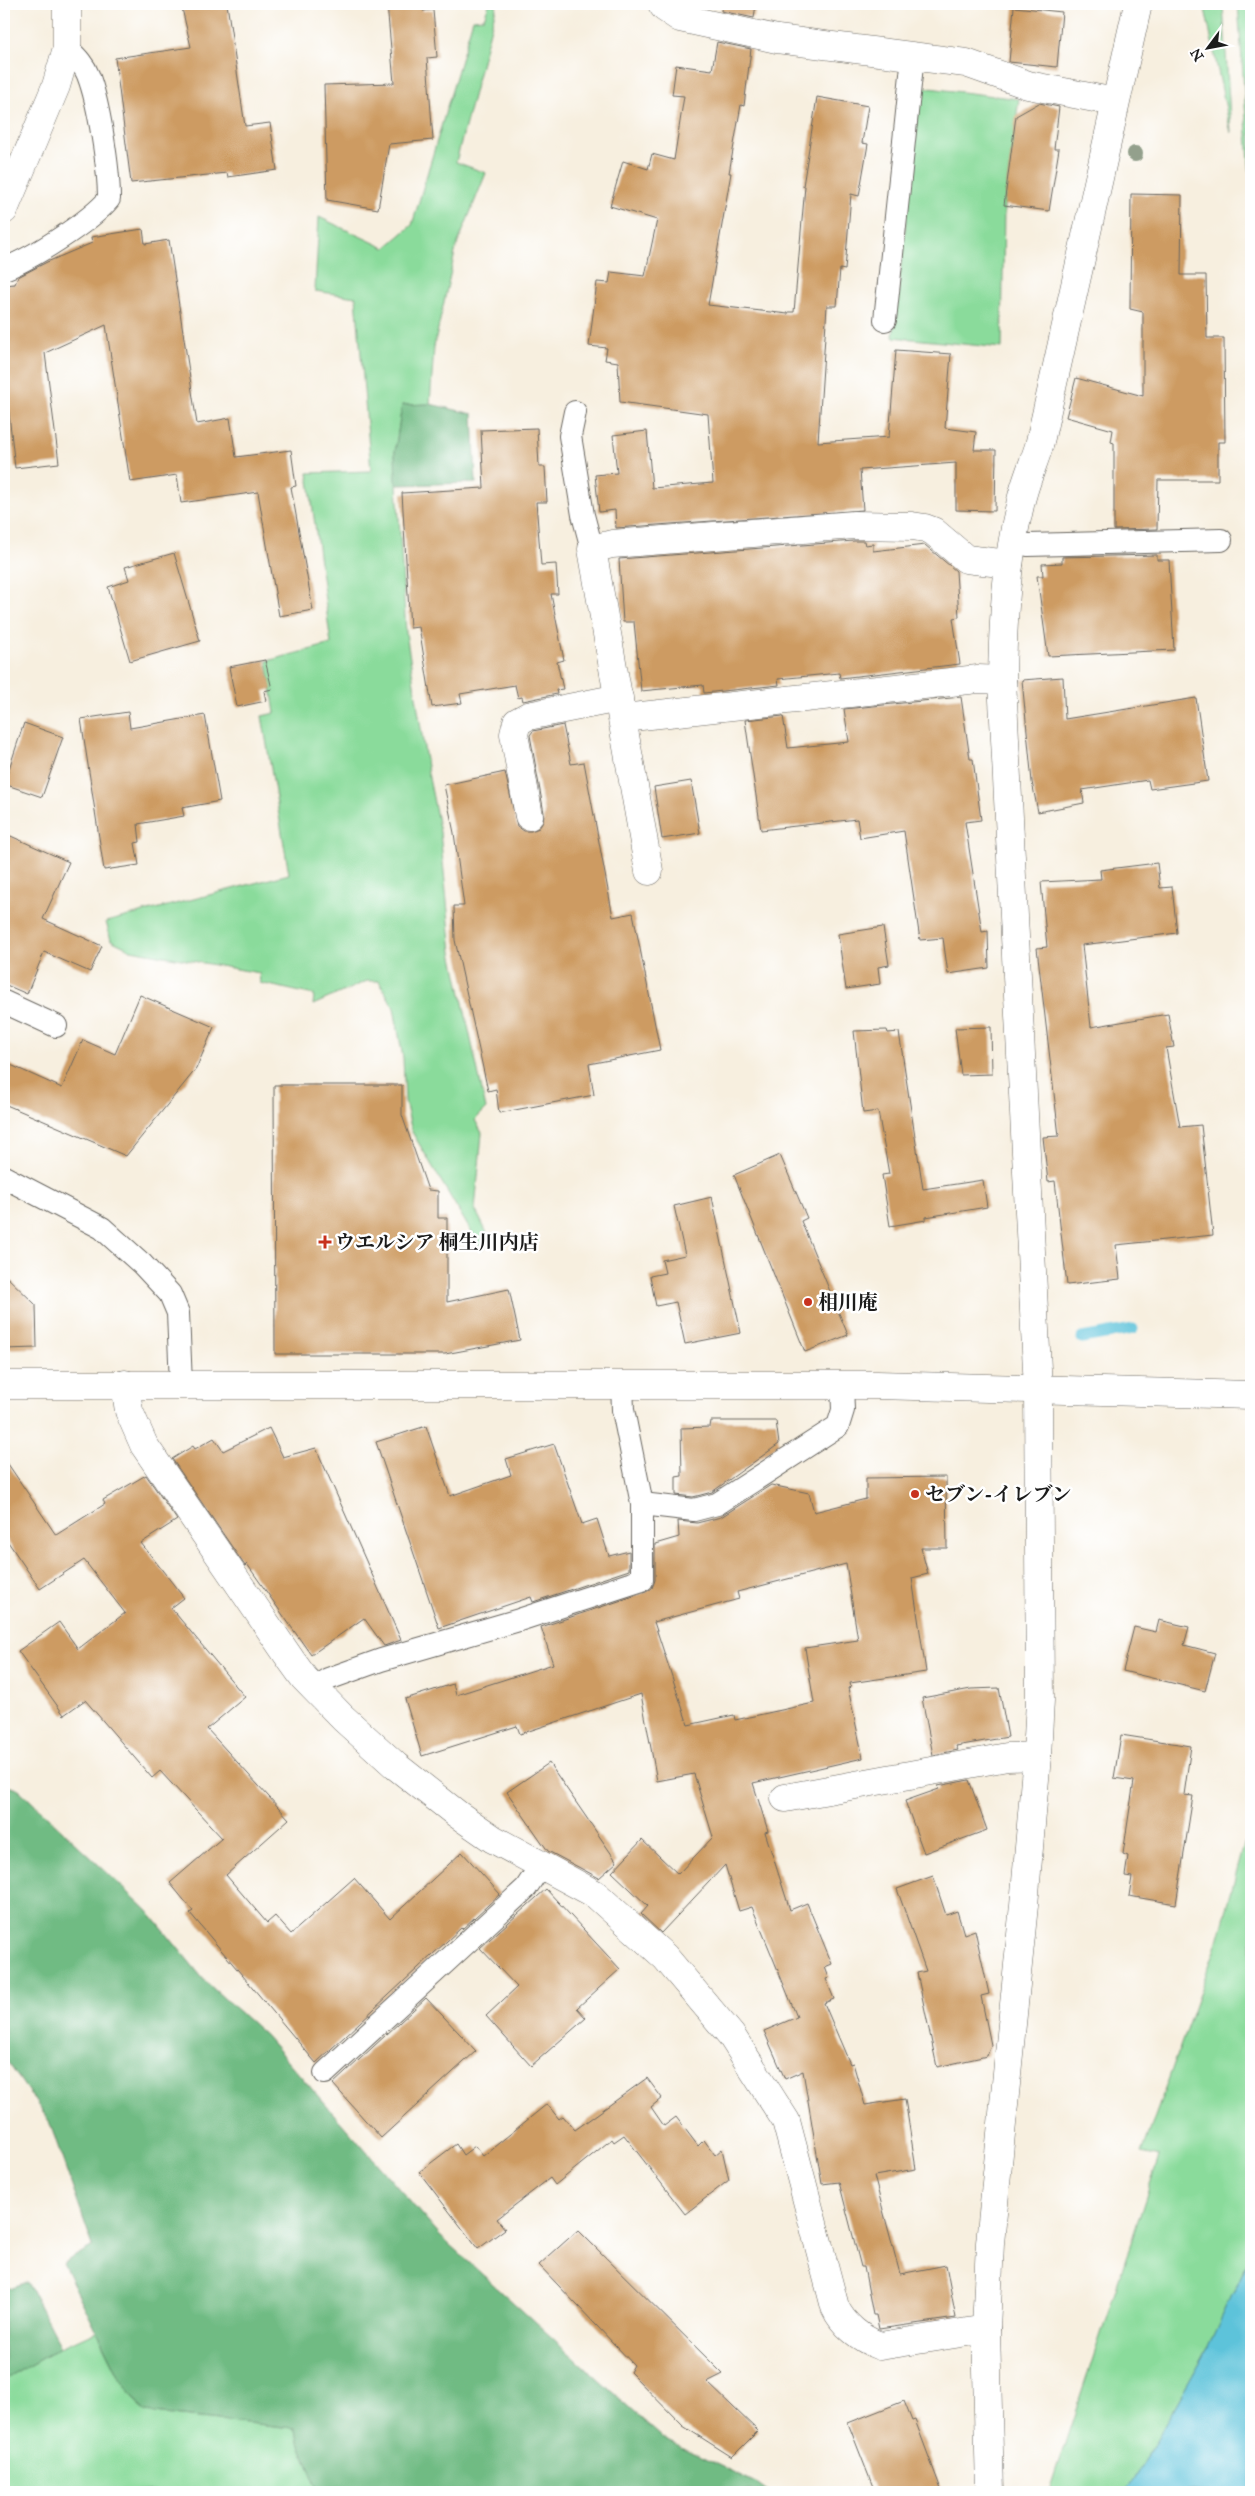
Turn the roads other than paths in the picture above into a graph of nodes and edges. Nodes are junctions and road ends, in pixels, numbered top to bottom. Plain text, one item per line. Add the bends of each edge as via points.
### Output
1 (67, 4) edge
2 (662, 4) edge
3 (1138, 4) edge
4 (66, 48) junction
5 (913, 56) junction
6 (1115, 102) junction
7 (4, 210) edge
8 (4, 269) edge
9 (885, 320) dead end
10 (575, 412) dead end
11 (1221, 540) dead end
12 (592, 549) junction
13 (1011, 553) junction
14 (1002, 680) junction
15 (621, 708) junction
16 (529, 816) dead end
17 (649, 871) dead end
18 (4, 1002) edge
19 (56, 1026) dead end
20 (4, 1177) edge
21 (125, 1384) junction
22 (180, 1384) junction
23 (622, 1384) junction
24 (4, 1385) edge
25 (842, 1385) junction
26 (1038, 1388) junction
27 (1251, 1395) edge
28 (642, 1504) junction
29 (314, 1688) junction
30 (1037, 1756) junction
31 (785, 1798) dead end
32 (541, 1864) junction
33 (325, 2073) dead end
34 (986, 2329) junction
35 (990, 2492) edge

1 - 4 street
2 - 5 street via 680,18 776,39
3 - 6 street
4 - 7 street via 56,86
4 - 8 lane via 88,75 107,169 108,199 72,229
5 - 6 street via 966,63 1028,85
5 - 9 lane
6 - 13 street via 1039,446 1020,503
10 - 12 lane via 570,436
11 - 13 lane via 1028,545
12 - 13 street via 612,544 854,525 925,528 966,559
12 - 15 street
13 - 14 street via 1002,642
14 - 15 street via 978,679
14 - 26 street
15 - 16 street via 528,716 516,722 514,734
15 - 17 street
18 - 19 lane
20 - 22 lane via 102,1228 170,1294 178,1313
21 - 22 street
21 - 24 street
21 - 29 street via 129,1412 144,1445 285,1652
22 - 23 street
23 - 25 street
23 - 28 lane via 623,1410
25 - 26 street
25 - 28 lane via 843,1410 838,1426 717,1504 694,1510
26 - 27 street
26 - 30 street via 1040,1600
28 - 29 lane via 643,1575 638,1583 381,1660 328,1679
29 - 32 street via 396,1766 493,1839
30 - 31 street via 1007,1757
30 - 34 street via 993,2215
32 - 33 lane via 526,1888
32 - 34 street via 595,1894 665,1956 731,2035 786,2121 840,2318 869,2342 880,2346
34 - 35 street

